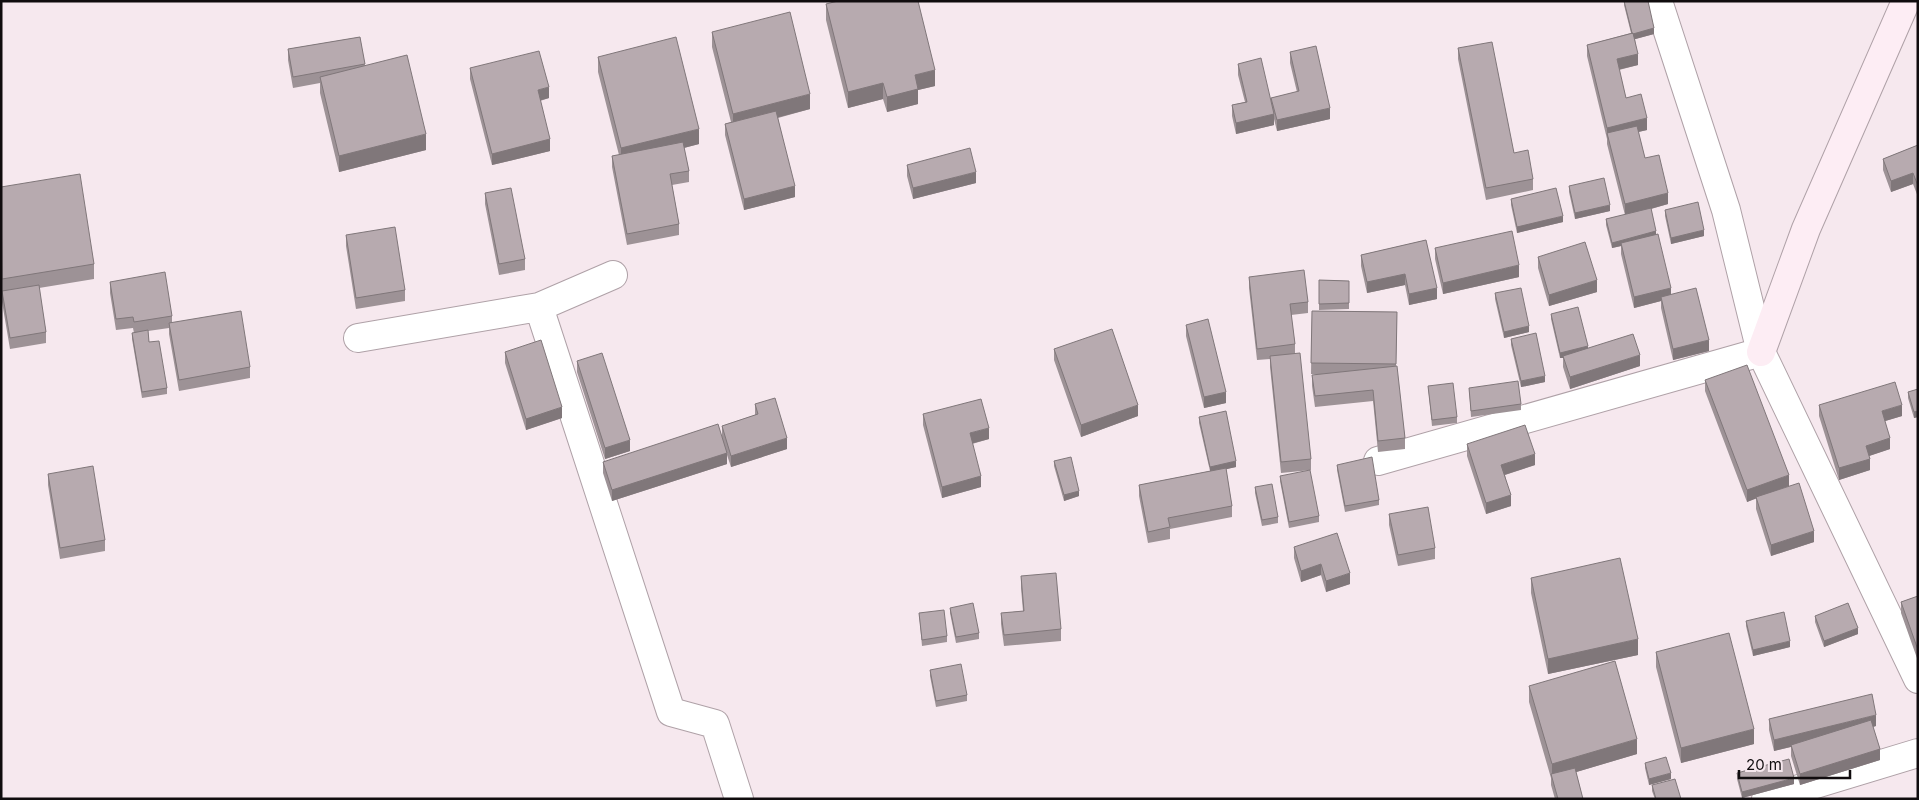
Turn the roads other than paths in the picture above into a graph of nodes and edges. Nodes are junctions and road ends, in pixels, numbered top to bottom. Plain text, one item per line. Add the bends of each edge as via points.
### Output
1 (1658, 1) edge
2 (1906, 1) edge
3 (613, 275) dead end
4 (539, 307) junction
5 (358, 338) dead end
6 (1761, 352) junction
7 (1378, 461) dead end
8 (1918, 679) edge
9 (1918, 754) edge
10 (739, 799) edge
11 (1766, 799) edge

1 - 6 street via 1726,210
2 - 6 street via 1806,229
3 - 4 street
4 - 5 street
4 - 10 street via 671,712 715,724
6 - 7 street
6 - 8 street
9 - 11 street

